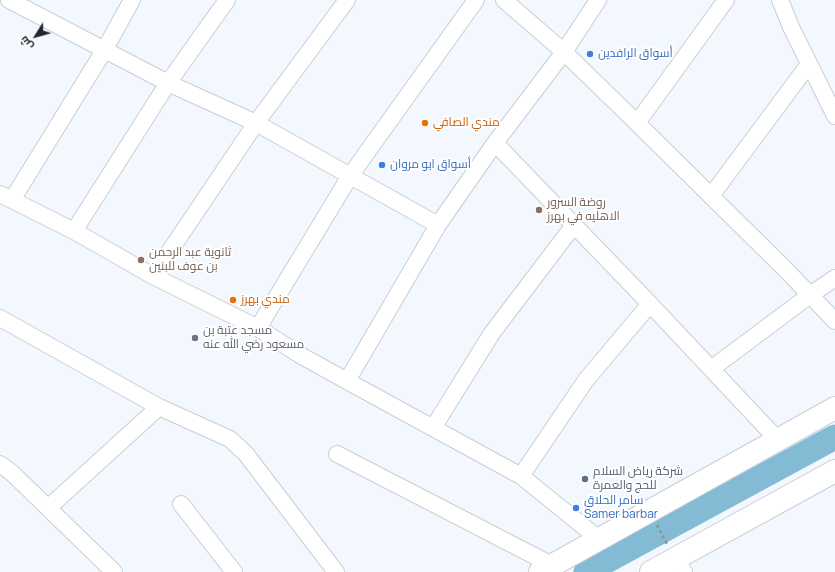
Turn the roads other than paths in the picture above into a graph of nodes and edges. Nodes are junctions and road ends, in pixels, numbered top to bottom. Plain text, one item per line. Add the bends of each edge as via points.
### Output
1 (2, 0) edge
2 (9, 0) edge
3 (132, 0) edge
4 (227, 0) edge
5 (347, 0) edge
6 (476, 0) edge
7 (504, 0) edge
8 (598, 0) edge
9 (726, 0) edge
10 (780, 0) edge
11 (0, 4) edge
12 (105, 49) junction
13 (564, 52) junction
14 (809, 64) junction
15 (168, 82) junction
16 (835, 116) edge
17 (256, 123) junction
18 (637, 123) junction
19 (495, 143) junction
20 (350, 176) junction
21 (711, 196) junction
22 (6, 197) edge
23 (438, 225) junction
24 (574, 225) junction
25 (74, 231) junction
26 (153, 276) junction
27 (835, 278) edge
28 (810, 295) junction
29 (650, 304) junction
30 (0, 318) edge
31 (835, 321) edge
32 (258, 328) junction
33 (711, 369) junction
34 (347, 381) junction
35 (159, 407) junction
36 (835, 408) edge
37 (434, 428) junction
38 (778, 440) junction
39 (337, 454) dead end
40 (0, 464) edge
41 (835, 471) edge
42 (521, 476) junction
43 (181, 504) dead end
44 (48, 508) junction
45 (599, 539) junction
46 (680, 565) edge
47 (546, 568) edge
48 (114, 572) edge
49 (234, 572) edge
50 (336, 572) edge
51 (651, 572) edge

1 - 11 street
2 - 12 street
3 - 12 street
4 - 15 street
5 - 17 street
6 - 20 street
7 - 13 street
8 - 13 street
9 - 18 street
10 - 14 street
12 - 15 street
12 - 22 street
13 - 18 street
13 - 19 street
14 - 16 street
14 - 21 street
15 - 17 street
15 - 25 street
17 - 20 street
17 - 26 street
18 - 21 street
19 - 23 street
19 - 24 street
20 - 23 street
20 - 32 street
21 - 28 street
22 - 25 street
23 - 34 street
24 - 29 street
24 - 37 street via 492,333
25 - 26 street
26 - 32 street
27 - 28 street
28 - 31 street
28 - 33 street
29 - 33 street
29 - 42 street via 586,380
30 - 35 street
32 - 34 street
33 - 38 street
34 - 37 street
35 - 44 street
35 - 50 street via 230,439 246,454
36 - 38 street
37 - 42 street
38 - 45 street
39 - 47 street
40 - 44 street
41 - 46 street
42 - 45 street
43 - 49 street
44 - 48 street
45 - 47 street
46 - 51 street

